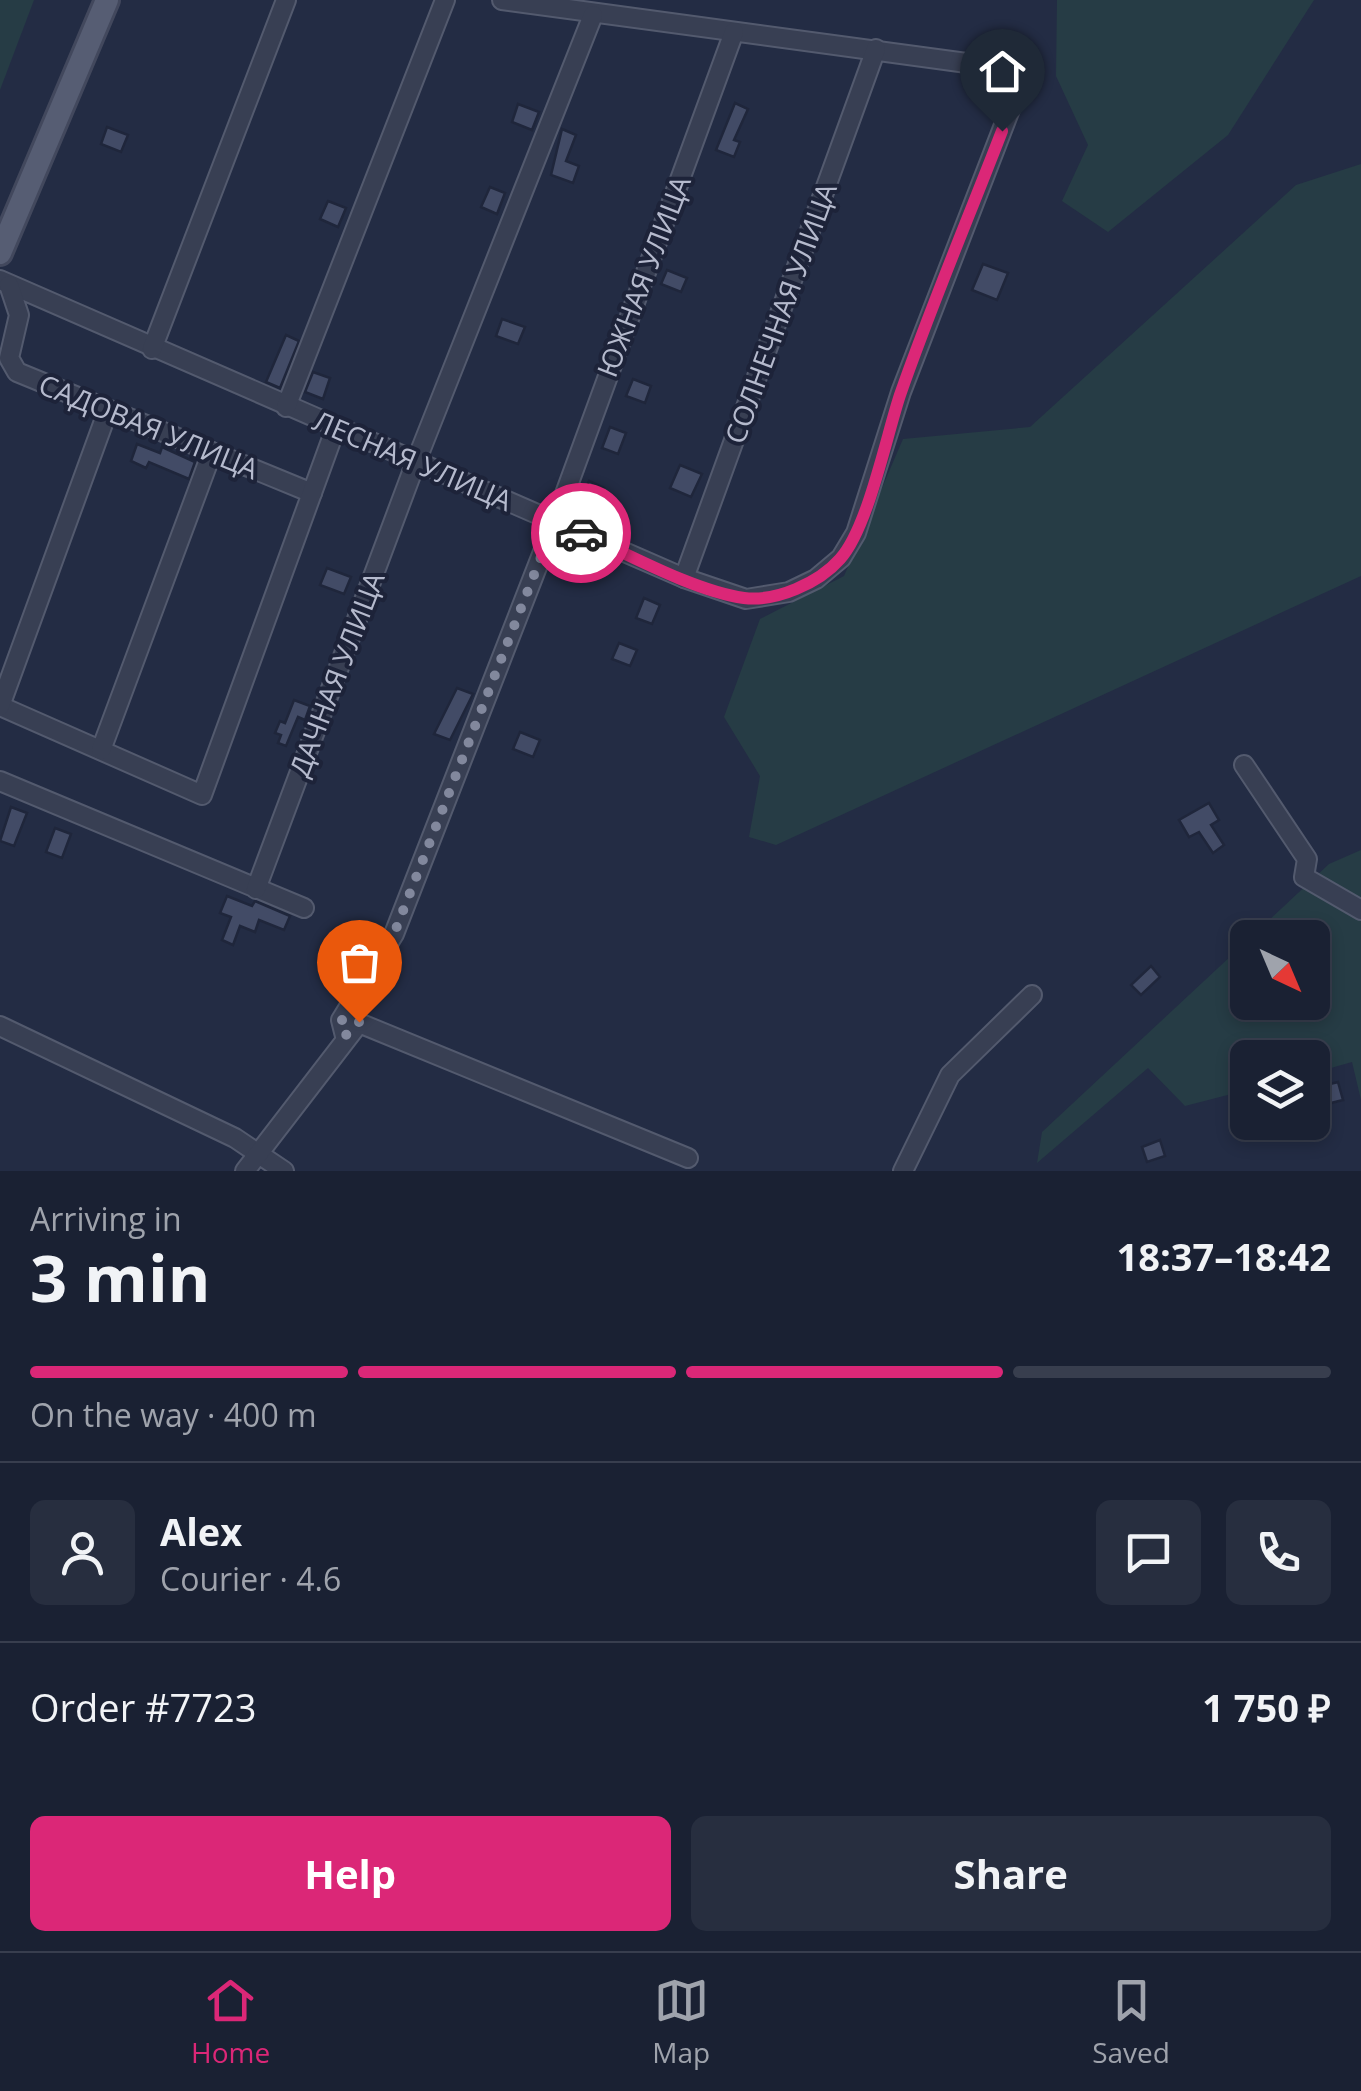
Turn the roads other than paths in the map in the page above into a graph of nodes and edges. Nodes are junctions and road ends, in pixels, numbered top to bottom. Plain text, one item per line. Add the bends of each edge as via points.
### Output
1 (107, 0) edge
2 (286, 0) edge
3 (446, 0) edge
4 (502, 0) edge
5 (593, 14) junction
6 (734, 32) junction
7 (876, 49) junction
8 (0, 253) edge
9 (5, 283) edge
10 (152, 349) junction
11 (286, 407) junction
12 (108, 410) junction
13 (336, 427) junction
14 (212, 452) junction
15 (417, 459) junction
16 (312, 493) junction
17 (555, 521) junction
18 (684, 578) junction
19 (0, 706) edge
20 (101, 750) junction
21 (1244, 765) dead end
22 (0, 780) edge
23 (256, 889) junction
24 (304, 908) dead end
25 (1361, 910) edge
26 (1032, 995) dead end
27 (0, 1026) edge
28 (345, 1036) junction
29 (262, 1154) junction
30 (688, 1158) dead end
31 (245, 1171) edge
32 (284, 1171) edge
33 (903, 1171) edge

1 - 8 main road
2 - 10 street
3 - 11 street
4 - 5 street
5 - 6 street
5 - 15 street, ДАЧНАЯ УЛИЦА
6 - 7 street
6 - 17 street, ЮЖНАЯ УЛИЦА
7 - 18 street, СОЛНЕЧНАЯ УЛИЦА
7 - 18 street, ЛЕСНАЯ УЛИЦА via 1010,69 1016,94 901,392 856,533 841,558 788,592 746,598
9 - 10 street, ЛЕСНАЯ УЛИЦА
9 - 12 street, САДОВАЯ УЛИЦА via 19,315 8,358 17,372
10 - 11 street, ЛЕСНАЯ УЛИЦА
11 - 13 street, ЛЕСНАЯ УЛИЦА
12 - 14 street, САДОВАЯ УЛИЦА
12 - 19 street
13 - 15 street, ЛЕСНАЯ УЛИЦА
13 - 16 street
14 - 16 street, САДОВАЯ УЛИЦА
14 - 20 street
15 - 17 street, ЛЕСНАЯ УЛИЦА
15 - 23 street, ДАЧНАЯ УЛИЦА
16 - 20 street via 202,795
17 - 18 street, ЛЕСНАЯ УЛИЦА
17 - 28 street, ЮЖНАЯ УЛИЦА via 394,934 342,1020
19 - 20 street
21 - 25 street via 1307,858 1304,878
22 - 23 street
23 - 24 street
26 - 33 street via 950,1074
27 - 29 street
28 - 29 street, ЮЖНАЯ УЛИЦА
28 - 30 street via 359,1022
29 - 31 street, ЮЖНАЯ УЛИЦА
29 - 32 street

